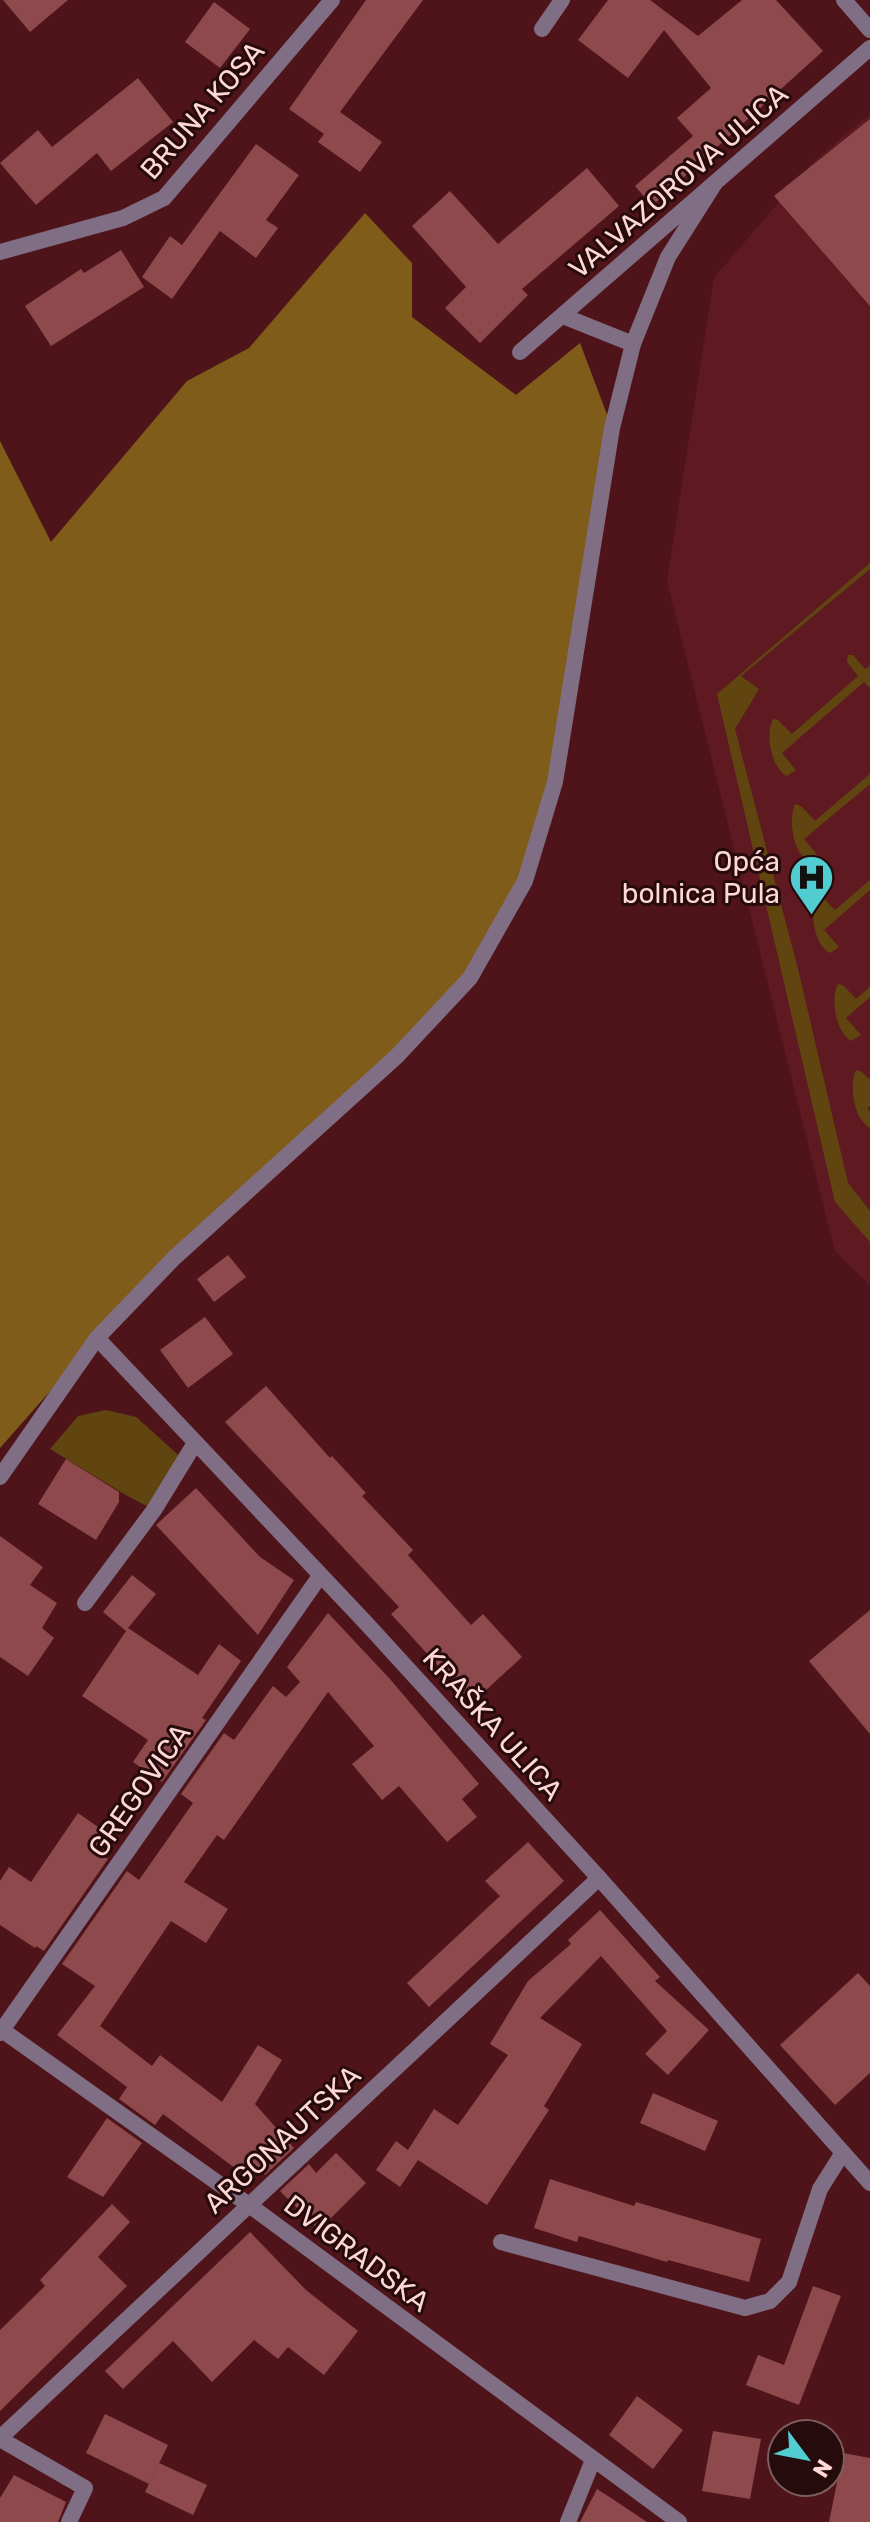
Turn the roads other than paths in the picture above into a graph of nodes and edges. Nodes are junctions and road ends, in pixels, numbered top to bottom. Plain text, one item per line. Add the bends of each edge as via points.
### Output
1 (332, 0) edge
2 (562, 0) edge
3 (844, 0) edge
4 (542, 29) dead end
5 (870, 30) edge
6 (870, 48) edge
7 (715, 183) junction
8 (0, 252) edge
9 (563, 316) junction
10 (633, 344) junction
11 (520, 352) dead end
12 (97, 1338) junction
13 (195, 1443) junction
14 (0, 1477) edge
15 (320, 1576) junction
16 (85, 1603) dead end
17 (599, 1878) junction
18 (1, 2031) edge
19 (842, 2154) junction
20 (870, 2183) edge
21 (249, 2205) junction
22 (501, 2242) dead end
23 (0, 2439) edge
24 (593, 2460) junction
25 (69, 2522) edge
26 (568, 2522) edge
27 (679, 2522) edge

1 - 8 street, BRUNA KOSA via 164,198 123,218
2 - 4 street
3 - 5 street
6 - 7 street, VALVAZOROVA ULICA
7 - 9 street, VALVAZOROVA ULICA
7 - 10 street via 668,257
9 - 10 street
9 - 11 street, VALVAZOROVA ULICA
10 - 12 street via 612,428 555,782 525,881 460,989 397,1056 174,1258
12 - 13 street, KRAŠKA ULICA
12 - 14 street
13 - 15 street, KRAŠKA ULICA
13 - 16 street via 154,1510
15 - 17 street, KRAŠKA ULICA
15 - 18 street, GREGOVICA
17 - 19 street, KRAŠKA ULICA
17 - 21 street, ARGONAUTSKA
18 - 21 street, DVIGRADSKA
19 - 20 street, KRAŠKA ULICA
19 - 22 street via 820,2189 789,2282 770,2301 745,2308
21 - 23 street, ARGONAUTSKA
21 - 24 street, DVIGRADSKA
23 - 25 street via 85,2488
24 - 26 street
24 - 27 street, DVIGRADSKA

